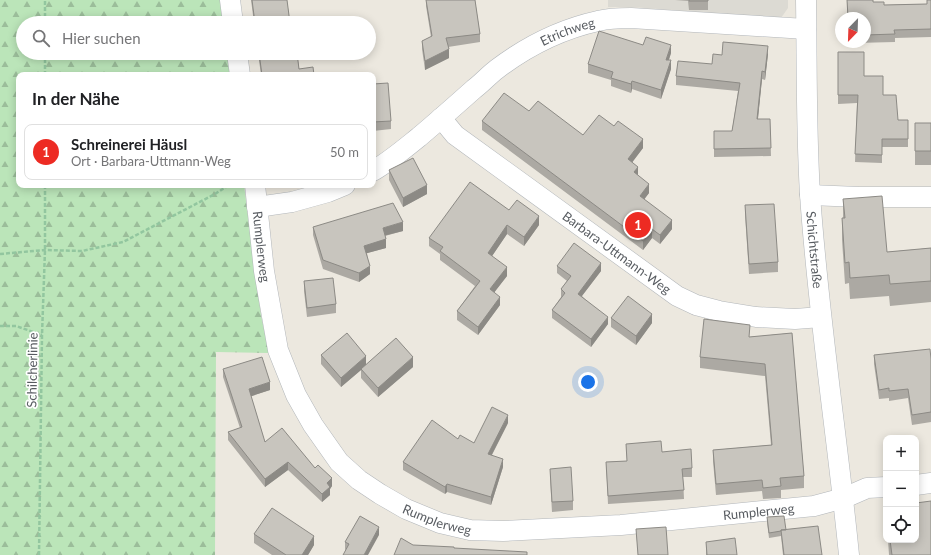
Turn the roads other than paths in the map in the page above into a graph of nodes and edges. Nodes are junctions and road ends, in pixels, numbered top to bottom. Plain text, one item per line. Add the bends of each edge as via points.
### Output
1 (230, 0) edge
2 (806, 0) edge
3 (232, 16) edge
4 (806, 29) junction
5 (238, 60) edge
6 (240, 72) edge
7 (441, 118) junction
8 (376, 169) edge
9 (255, 188) edge
10 (338, 188) edge
11 (810, 195) junction
12 (931, 197) edge
13 (257, 208) junction
14 (821, 317) junction
15 (931, 483) edge
16 (919, 485) edge
17 (883, 487) edge
18 (844, 498) junction
19 (849, 555) edge

1 - 3 street
2 - 4 street, Schichtstraße
4 - 7 street, Etrichweg via 631,18 598,21 552,36 507,62
4 - 11 street, Schichtstraße
5 - 6 street
7 - 8 street, Etrichweg
7 - 14 street, Barbara-Uttmann-Weg via 455,135 677,296 696,305 756,317
9 - 13 street, Rumplerweg
10 - 13 street via 292,202
11 - 12 street
11 - 14 street, Schichtstraße
13 - 18 street, Rumplerweg via 264,271 278,350 296,394 313,425 339,462 359,480 406,509 440,523 470,530 503,531 621,525 814,506
14 - 18 street, Schichtstraße
15 - 16 street
17 - 18 street, Rumplerweg via 867,488
18 - 19 street, Schichtstraße

